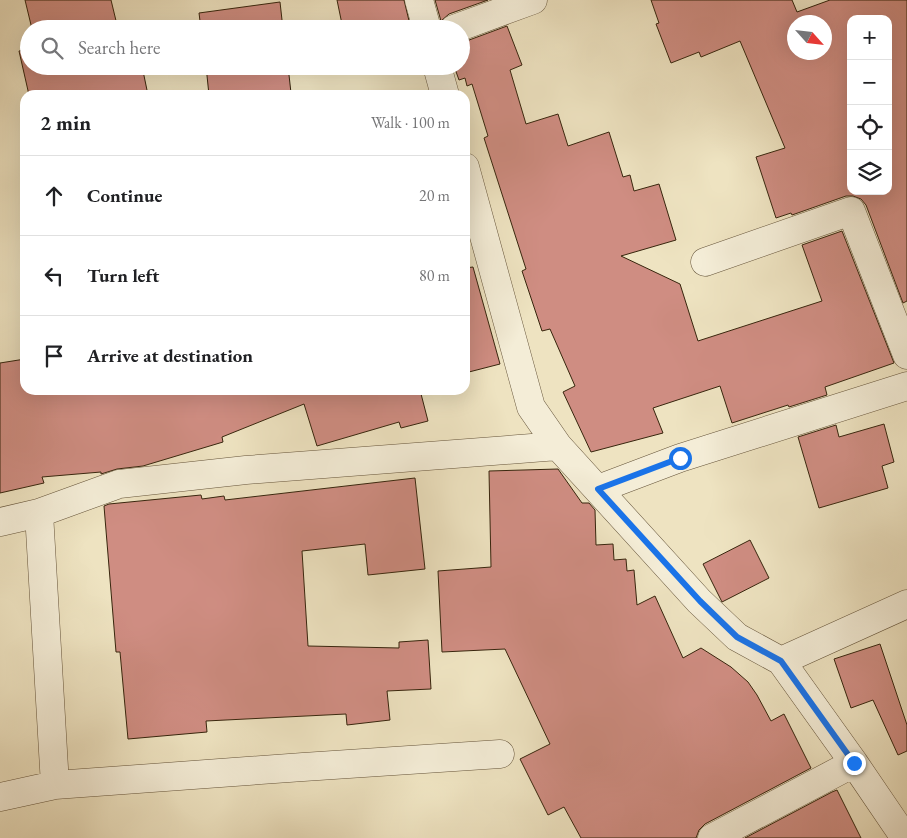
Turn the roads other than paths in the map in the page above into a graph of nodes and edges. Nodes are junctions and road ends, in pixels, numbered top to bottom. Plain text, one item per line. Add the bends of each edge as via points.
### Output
1 (419, 0) edge
2 (533, 0) edge
3 (425, 20) edge
4 (470, 23) edge
5 (439, 75) edge
6 (444, 90) edge
7 (470, 185) edge
8 (705, 262) dead end
9 (907, 355) edge
10 (907, 386) edge
11 (558, 446) junction
12 (598, 489) junction
13 (40, 513) junction
14 (0, 522) edge
15 (907, 604) edge
16 (781, 661) junction
17 (500, 754) dead end
18 (854, 763) junction
19 (55, 785) junction
20 (0, 797) edge
21 (712, 838) edge
22 (905, 838) edge

1 - 3 street
2 - 4 street
5 - 6 street
7 - 11 street via 531,407
8 - 9 street via 851,211
10 - 12 street via 680,458
11 - 12 street
11 - 13 street via 246,470 119,484
12 - 16 street via 737,637
13 - 14 street
13 - 19 street
15 - 16 street
16 - 18 street
17 - 19 street
18 - 21 street
18 - 22 street
19 - 20 street

